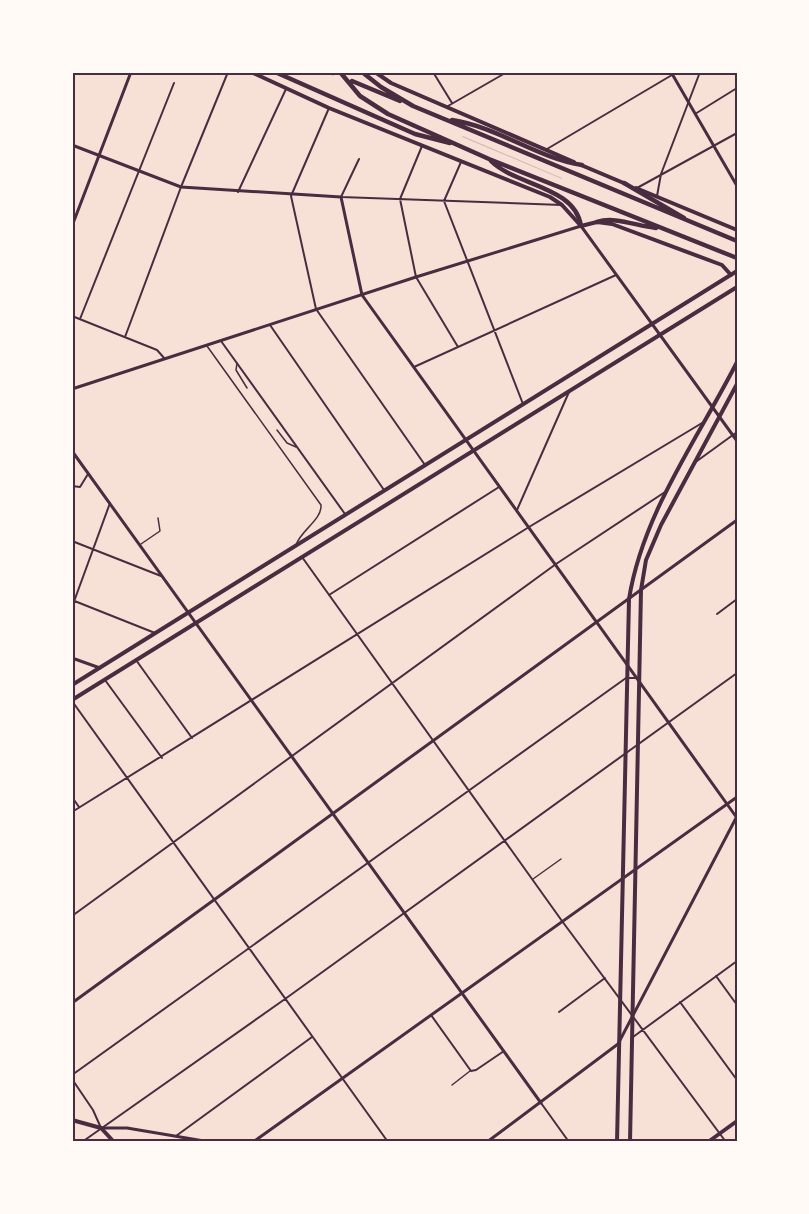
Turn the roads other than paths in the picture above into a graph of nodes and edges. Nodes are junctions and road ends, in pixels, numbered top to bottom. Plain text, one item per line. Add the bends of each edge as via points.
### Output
1 (131, 72) edge
2 (228, 72) edge
3 (251, 72) edge
4 (276, 72) edge
5 (340, 72) edge
6 (362, 72) edge
7 (375, 72) edge
8 (433, 72) edge
9 (507, 72) edge
10 (677, 72) edge
11 (700, 72) edge
12 (671, 73) edge
13 (174, 83) dead end
14 (350, 83) junction
15 (737, 88) edge
16 (286, 89) junction
17 (688, 102) junction
18 (450, 105) junction
19 (413, 106) junction
20 (329, 108) junction
21 (695, 114) junction
22 (445, 119) junction
23 (737, 133) edge
24 (455, 144) junction
25 (72, 145) edge
26 (422, 146) junction
27 (714, 147) junction
28 (547, 149) junction
29 (98, 155) junction
30 (359, 159) dead end
31 (489, 159) junction
32 (461, 162) junction
33 (582, 165) junction
34 (140, 172) junction
35 (661, 174) junction
36 (624, 183) junction
37 (737, 185) edge
38 (181, 187) junction
39 (637, 188) junction
40 (238, 192) junction
41 (291, 196) junction
42 (657, 196) junction
43 (341, 197) junction
44 (400, 199) junction
45 (444, 201) junction
46 (562, 205) junction
47 (597, 222) junction
48 (691, 223) junction
49 (72, 226) edge
50 (581, 226) junction
51 (660, 228) junction
52 (737, 230) edge
53 (737, 241) edge
54 (737, 258) edge
55 (466, 261) junction
56 (737, 271) edge
57 (731, 274) junction
58 (616, 275) junction
59 (416, 277) junction
60 (737, 287) edge
61 (362, 296) junction
62 (316, 309) junction
63 (72, 316) edge
64 (80, 319) junction
65 (652, 323) junction
66 (270, 325) junction
67 (496, 330) junction
68 (660, 335) junction
69 (125, 337) junction
70 (221, 340) junction
71 (207, 345) junction
72 (458, 347) junction
73 (165, 359) junction
74 (737, 362) edge
75 (237, 363) junction
76 (414, 367) junction
77 (737, 384) edge
78 (247, 388) dead end
79 (72, 389) edge
80 (569, 391) junction
81 (523, 404) junction
82 (713, 408) junction
83 (719, 417) junction
84 (707, 420) junction
85 (277, 430) dead end
86 (737, 432) edge
87 (733, 435) junction
88 (466, 439) junction
89 (737, 441) edge
90 (297, 446) junction
91 (474, 450) junction
92 (72, 451) edge
93 (695, 463) junction
94 (425, 465) junction
95 (88, 473) junction
96 (72, 486) edge
97 (500, 486) junction
98 (384, 490) junction
99 (667, 491) junction
100 (110, 503) junction
101 (517, 510) junction
102 (345, 514) junction
103 (158, 518) dead end
104 (737, 520) edge
105 (529, 527) junction
106 (72, 541) edge
107 (140, 545) junction
108 (296, 545) junction
109 (93, 549) junction
110 (302, 557) junction
111 (556, 564) junction
112 (163, 577) junction
113 (641, 590) junction
114 (329, 595) junction
115 (629, 599) junction
116 (737, 599) edge
117 (73, 600) edge
118 (72, 607) edge
119 (189, 612) junction
120 (717, 614) dead end
121 (597, 621) junction
122 (196, 622) junction
123 (155, 633) junction
124 (357, 634) junction
125 (72, 657) edge
126 (136, 660) junction
127 (626, 663) junction
128 (100, 668) junction
129 (737, 673) edge
130 (626, 678) junction
131 (638, 678) junction
132 (105, 680) junction
133 (392, 683) junction
134 (72, 685) edge
135 (253, 700) junction
136 (72, 701) edge
137 (669, 721) junction
138 (193, 738) junction
139 (433, 740) junction
140 (637, 745) junction
141 (625, 753) junction
142 (293, 756) junction
143 (162, 758) junction
144 (127, 778) junction
145 (470, 790) junction
146 (72, 797) edge
147 (737, 797) edge
148 (727, 804) junction
149 (79, 808) junction
150 (72, 812) edge
151 (334, 813) junction
152 (737, 817) edge
153 (505, 840) junction
154 (173, 843) junction
155 (561, 859) dead end
156 (369, 862) junction
157 (636, 869) junction
158 (533, 879) junction
159 (621, 879) junction
160 (215, 901) junction
161 (405, 912) junction
162 (72, 916) edge
163 (562, 921) junction
164 (248, 947) junction
165 (737, 961) edge
166 (716, 976) junction
167 (605, 978) junction
168 (462, 992) junction
169 (620, 997) junction
170 (285, 999) junction
171 (680, 1002) junction
172 (72, 1003) edge
173 (737, 1005) edge
174 (559, 1012) dead end
175 (633, 1014) junction
176 (430, 1015) junction
177 (631, 1024) junction
178 (643, 1028) junction
179 (312, 1036) junction
180 (631, 1040) junction
181 (618, 1044) junction
182 (504, 1051) junction
183 (471, 1071) junction
184 (72, 1077) edge
185 (342, 1078) junction
186 (737, 1080) edge
187 (452, 1085) dead end
188 (541, 1103) junction
189 (72, 1120) edge
190 (737, 1121) edge
191 (101, 1128) junction
192 (720, 1133) junction
193 (176, 1136) junction
194 (82, 1142) edge
195 (114, 1142) edge
196 (210, 1142) edge
197 (253, 1142) edge
198 (388, 1142) edge
199 (487, 1142) edge
200 (569, 1142) edge
201 (617, 1142) edge
202 (630, 1142) edge
203 (708, 1142) edge
204 (726, 1142) edge

1 - 29 street
2 - 38 street
3 - 16 main road
4 - 24 highway via 415,134
5 - 14 highway
6 - 19 highway
7 - 18 main road
8 - 18 street
9 - 18 street
10 - 12 street
11 - 17 street
12 - 17 street
12 - 28 street
13 - 34 street
14 - 19 highway
14 - 24 highway via 370,104
15 - 21 street
16 - 20 main road
16 - 40 street
17 - 21 street
17 - 35 street
18 - 28 main road
19 - 22 highway
20 - 26 main road
20 - 41 street
21 - 27 street
22 - 33 highway via 473,124 558,160
22 - 48 highway
23 - 27 street
24 - 31 highway
25 - 29 street
26 - 32 main road
26 - 44 street
27 - 35 street
27 - 37 street
28 - 33 main road
29 - 34 street
29 - 49 street
30 - 43 street
31 - 50 highway via 509,174 564,199 576,211
31 - 51 highway
32 - 45 street
32 - 46 main road
33 - 36 main road
34 - 38 street
34 - 64 street
35 - 39 street
35 - 42 street
36 - 39 main road
36 - 48 highway
38 - 40 street
38 - 69 street
39 - 42 main road
40 - 41 street
41 - 43 street
41 - 62 street
42 - 52 main road
43 - 44 street
43 - 61 street
44 - 45 street
44 - 59 street
45 - 46 street
45 - 55 street
46 - 50 main road
47 - 50 main road
47 - 51 highway via 611,219
47 - 57 main road via 722,265
48 - 53 highway
50 - 55 street
50 - 58 street
51 - 54 highway
55 - 59 street
55 - 67 street
56 - 57 main road
57 - 65 main road
58 - 65 street
58 - 67 street
59 - 61 street
59 - 72 street
60 - 68 main road
61 - 62 street
61 - 76 street
62 - 66 street
62 - 94 street
63 - 64 street
64 - 69 street
65 - 68 street
65 - 81 main road
66 - 70 street
66 - 98 street
67 - 72 street
67 - 81 street
68 - 80 main road
68 - 82 street
69 - 73 street via 157,350
70 - 71 street
70 - 75 street
71 - 73 street
71 - 108 lane via 321,505 318,517 300,535
72 - 76 street
73 - 79 street
74 - 82 main road
75 - 78 lane via 236,370
75 - 90 street
76 - 88 street
77 - 83 main road
80 - 91 main road
80 - 101 street
81 - 88 main road
82 - 83 street
82 - 84 main road
83 - 87 street
83 - 93 main road
84 - 99 main road
84 - 105 street
85 - 90 lane via 287,443
86 - 87 street
87 - 89 street
87 - 93 street
88 - 91 street
88 - 94 main road
90 - 102 street
91 - 97 street
91 - 110 main road
92 - 95 street
93 - 113 main road via 651,544
94 - 98 main road
95 - 96 street via 84,484
95 - 100 street
97 - 101 street
97 - 114 street
98 - 102 main road
99 - 111 street
99 - 115 main road via 639,549
100 - 107 street
100 - 109 street
101 - 105 street
102 - 108 main road
103 - 107 lane via 160,531
104 - 113 street
105 - 111 street
105 - 124 street
106 - 109 street
107 - 112 street
108 - 119 main road
109 - 112 street
109 - 117 street
110 - 114 street
110 - 122 main road
111 - 121 street
111 - 133 street
112 - 119 street
113 - 115 street
113 - 131 main road
114 - 124 street
115 - 121 street
115 - 127 main road
116 - 120 street
117 - 118 street
117 - 123 street
119 - 122 street
119 - 123 main road
121 - 127 street
121 - 139 street
122 - 126 main road
122 - 135 street
123 - 128 main road
124 - 133 street
124 - 135 street
125 - 128 street
126 - 132 main road
126 - 138 street
127 - 130 main road
127 - 131 street
128 - 134 main road
129 - 137 street
130 - 131 street
130 - 141 main road
130 - 145 street
131 - 137 street
131 - 140 main road
132 - 136 main road
132 - 143 street
133 - 139 street
133 - 142 street
135 - 138 street
135 - 142 street
136 - 144 street
137 - 140 street
137 - 148 street
138 - 143 street
139 - 145 street
139 - 151 street
140 - 141 street
140 - 157 main road
141 - 153 street
141 - 159 main road
142 - 151 street
142 - 154 street
143 - 144 street
144 - 149 street
144 - 154 street
145 - 153 street
145 - 156 street
146 - 149 street
147 - 148 street
148 - 152 street
148 - 157 street
149 - 150 street
151 - 156 street
151 - 160 street
152 - 175 street
153 - 158 street
153 - 161 street
154 - 160 street
154 - 162 street
155 - 158 lane
156 - 161 street
156 - 164 street
157 - 159 street
157 - 175 main road
158 - 163 street
159 - 163 street
159 - 169 main road
160 - 164 street
160 - 172 street
161 - 168 street
161 - 170 street
163 - 167 street
163 - 168 street
164 - 170 street
164 - 184 street
165 - 166 street
166 - 171 street
166 - 173 street
167 - 169 street
167 - 174 street
168 - 176 street
168 - 182 street
169 - 175 street
169 - 181 main road
170 - 179 street
170 - 191 street
171 - 178 street
171 - 186 street
175 - 177 main road
175 - 178 street
176 - 183 street
176 - 185 street
177 - 178 street
177 - 180 main road
177 - 181 street
178 - 180 street
178 - 192 street
179 - 185 street
179 - 193 street
180 - 202 main road
181 - 188 street
181 - 201 main road
182 - 183 street
182 - 188 street
183 - 187 lane
184 - 191 street
185 - 197 street
185 - 198 street
188 - 199 street
188 - 200 street
189 - 191 main road
190 - 192 main road
191 - 193 street
191 - 194 street
191 - 195 main road
192 - 203 main road
192 - 204 street
193 - 196 street

